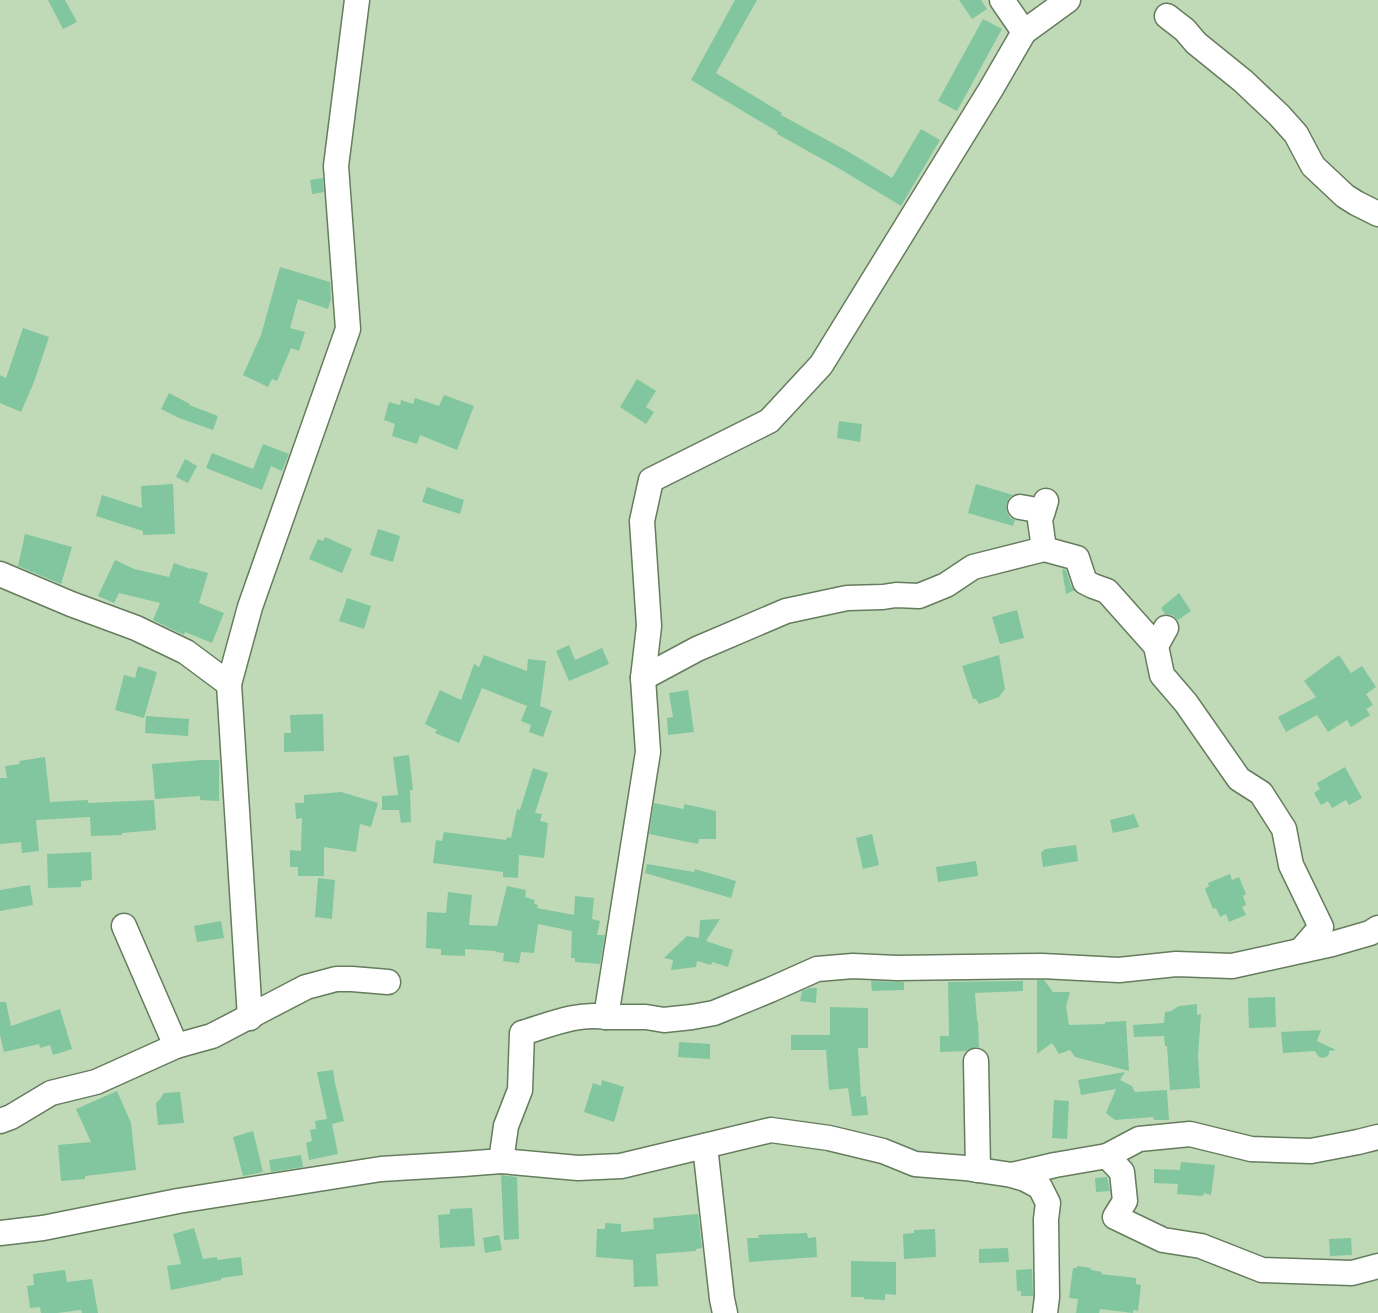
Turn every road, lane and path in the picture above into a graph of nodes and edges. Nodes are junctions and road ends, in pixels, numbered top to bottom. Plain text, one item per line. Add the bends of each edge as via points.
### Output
1 (357, 0) edge
2 (1002, 0) edge
3 (1068, 0) edge
4 (1167, 16) dead end
5 (1024, 32) junction
6 (1378, 214) edge
7 (1036, 506) dead end
8 (1044, 549) junction
9 (0, 574) edge
10 (644, 678) junction
11 (229, 684) junction
12 (124, 926) dead end
13 (1378, 928) edge
14 (1301, 950) junction
15 (388, 982) dead end
16 (606, 1017) junction
17 (250, 1018) junction
18 (176, 1046) junction
19 (976, 1061) dead end
20 (0, 1121) edge
21 (1378, 1137) edge
22 (705, 1146) junction
23 (1107, 1156) junction
24 (501, 1161) junction
25 (978, 1170) junction
26 (1012, 1175) junction
27 (0, 1233) edge
28 (1378, 1266) edge
29 (725, 1313) edge
30 (1045, 1313) edge

1 - 11 street via 336,166 348,329 250,607
2 - 5 street
3 - 5 street
4 - 6 street via 1279,115 1296,134 1313,166 1345,196
5 - 10 street via 821,365 769,421 651,480 642,521 649,626
7 - 8 street
8 - 10 street via 973,567 920,596 847,597 786,612 697,649
8 - 14 street via 1077,558 1085,582 1107,591 1161,637 1162,675 1239,779 1261,793 1284,830 1291,865 1321,927
9 - 11 street via 186,652
10 - 16 street via 648,752
11 - 17 street
12 - 18 street
13 - 14 street
14 - 16 street via 1232,966 1176,964 1119,970 1042,966 817,969 714,1013 664,1020
15 - 17 street via 322,982
16 - 24 street via 576,1018 522,1033 519,1090 506,1126
17 - 18 street via 212,1036
18 - 20 street via 96,1082 51,1092
19 - 25 street
21 - 23 street via 1311,1151 1251,1149 1190,1134 1139,1139
22 - 24 street via 621,1166 578,1168
22 - 25 street via 771,1130 829,1138 883,1151 915,1164
22 - 29 street
23 - 26 street
23 - 28 street via 1122,1172 1125,1201 1115,1217 1163,1240 1201,1246 1262,1270 1352,1272
24 - 27 street via 381,1169
25 - 26 street
26 - 30 street via 1040,1187 1048,1203

